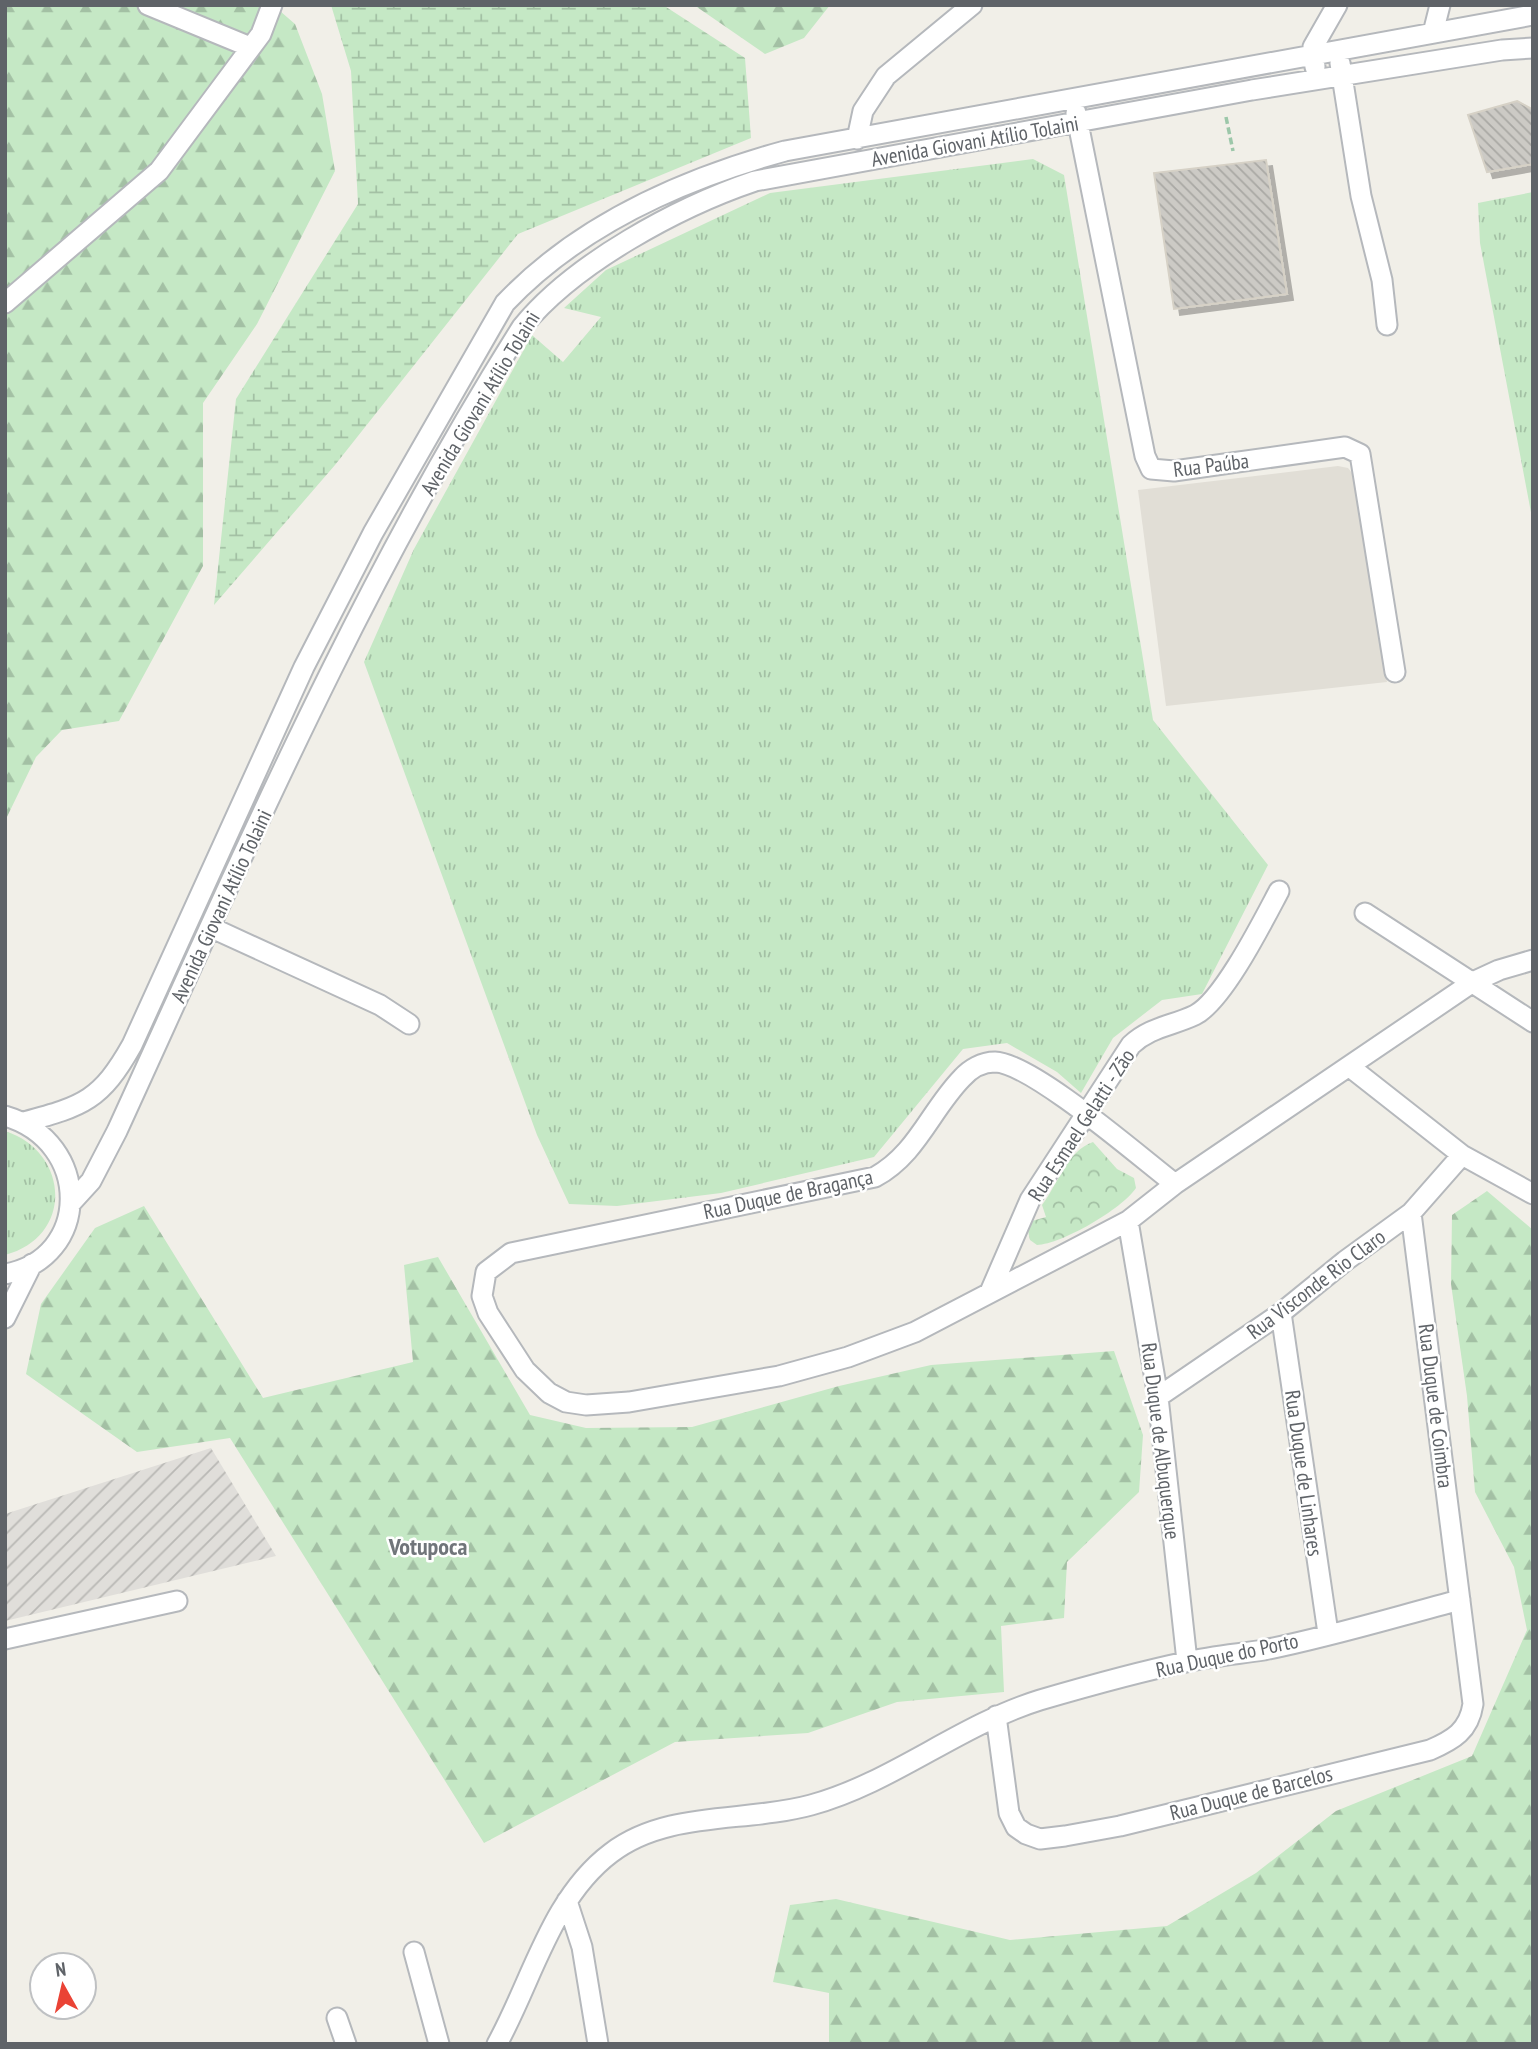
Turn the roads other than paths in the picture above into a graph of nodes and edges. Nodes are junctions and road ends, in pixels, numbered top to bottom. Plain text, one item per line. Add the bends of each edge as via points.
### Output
1 (148, 5) edge
2 (272, 5) edge
3 (972, 5) edge
4 (1337, 5) edge
5 (1440, 5) edge
6 (1533, 15) edge
7 (1433, 33) junction
8 (250, 47) junction
9 (1533, 48) edge
10 (1338, 52) junction
11 (1313, 57) junction
12 (1342, 75) junction
13 (1317, 80) junction
14 (1073, 100) junction
15 (1077, 124) junction
16 (857, 139) junction
17 (5, 303) edge
18 (1387, 325) dead end
19 (1395, 672) dead end
20 (1279, 891) dead end
21 (1365, 913) dead end
22 (210, 927) junction
23 (1533, 961) edge
24 (1473, 982) junction
25 (1533, 1022) edge
26 (409, 1024) dead end
27 (1350, 1067) junction
28 (1085, 1115) junction
29 (15, 1119) edge
30 (1462, 1155) junction
31 (1175, 1184) junction
32 (1533, 1194) edge
33 (70, 1204) junction
34 (1411, 1213) junction
35 (1128, 1221) junction
36 (32, 1264) junction
37 (5, 1274) edge
38 (990, 1292) junction
39 (1281, 1313) junction
40 (5, 1318) edge
41 (1158, 1397) junction
42 (1460, 1600) junction
43 (177, 1601) dead end
44 (1328, 1633) junction
45 (5, 1639) edge
46 (1187, 1661) junction
47 (996, 1716) junction
48 (567, 1901) junction
49 (414, 1952) dead end
50 (337, 2018) dead end
51 (346, 2044) edge
52 (439, 2044) edge
53 (497, 2044) edge
54 (598, 2044) edge

1 - 8 street
2 - 8 street via 268,22
3 - 16 street via 886,76 863,111
4 - 11 street via 1313,47
5 - 7 street
6 - 7 street, Avenida Giovani Atílio Tolaini
7 - 10 street, Avenida Giovani Atílio Tolaini
8 - 17 street via 159,171
9 - 12 street, Avenida Giovani Atílio Tolaini
10 - 11 street, Avenida Giovani Atílio Tolaini
10 - 12 street
11 - 13 street
11 - 14 street, Avenida Giovani Atílio Tolaini
12 - 13 street, Avenida Giovani Atílio Tolaini
12 - 18 street
13 - 15 street, Avenida Giovani Atílio Tolaini
14 - 15 street
14 - 16 street, Avenida Giovani Atílio Tolaini
15 - 19 street, Rua Paúba via 1151,469 1174,471 1345,447 1360,454
15 - 22 street, Avenida Giovani Atílio Tolaini via 755,181 723,192 626,243 543,301 499,363 342,644
16 - 29 street, Avenida Giovani Atílio Tolaini via 726,167 681,187 566,249 505,303 373,534 304,667 127,1054 102,1091 79,1105
20 - 28 street, Rua Esmael Gelatti - Zão via 1219,995 1196,1015 1143,1034
21 - 24 street
22 - 26 street via 380,1005
22 - 33 street, Avenida Giovani Atílio Tolaini via 117,1131 91,1181
23 - 24 street
24 - 25 street
24 - 27 street
27 - 30 street
27 - 31 street
28 - 31 street, Rua Duque de Bragança
28 - 38 street, Rua Esmael Gelatti - Zão via 1030,1200
28 - 38 street, Rua Duque de Bragança via 1051,1088 1009,1065 981,1064 961,1079 910,1150 875,1177 511,1252 486,1272 482,1296 525,1370 549,1393 586,1405 779,1376 848,1357 915,1332
29 - 33 street via 45,1136 61,1155 69,1179
30 - 32 street
30 - 34 street, Rua Visconde Rio Claro
31 - 35 street
33 - 36 street via 58,1238
34 - 39 street, Rua Visconde Rio Claro
34 - 42 street, Rua Duque de Coimbra
35 - 38 street
35 - 41 street, Rua Duque de Albuquerque
36 - 37 street
36 - 40 street
39 - 41 street, Rua Visconde Rio Claro
39 - 44 street, Rua Duque de Linhares
41 - 46 street, Rua Duque de Albuquerque
42 - 44 street, Rua Duque do Porto
42 - 47 street, Rua Duque de Barcelos via 1473,1704 1470,1720 1460,1734 1430,1750 1120,1826 1040,1839 1016,1827 1009,1813
43 - 45 street
44 - 46 street, Rua Duque do Porto via 1266,1649
46 - 47 street, Rua Duque do Porto
47 - 48 street, Rua Duque do Porto via 856,1788 810,1805 644,1834 612,1851 587,1873
48 - 53 street, Rua Duque do Porto
48 - 54 street via 582,1947
49 - 52 street
50 - 51 street

